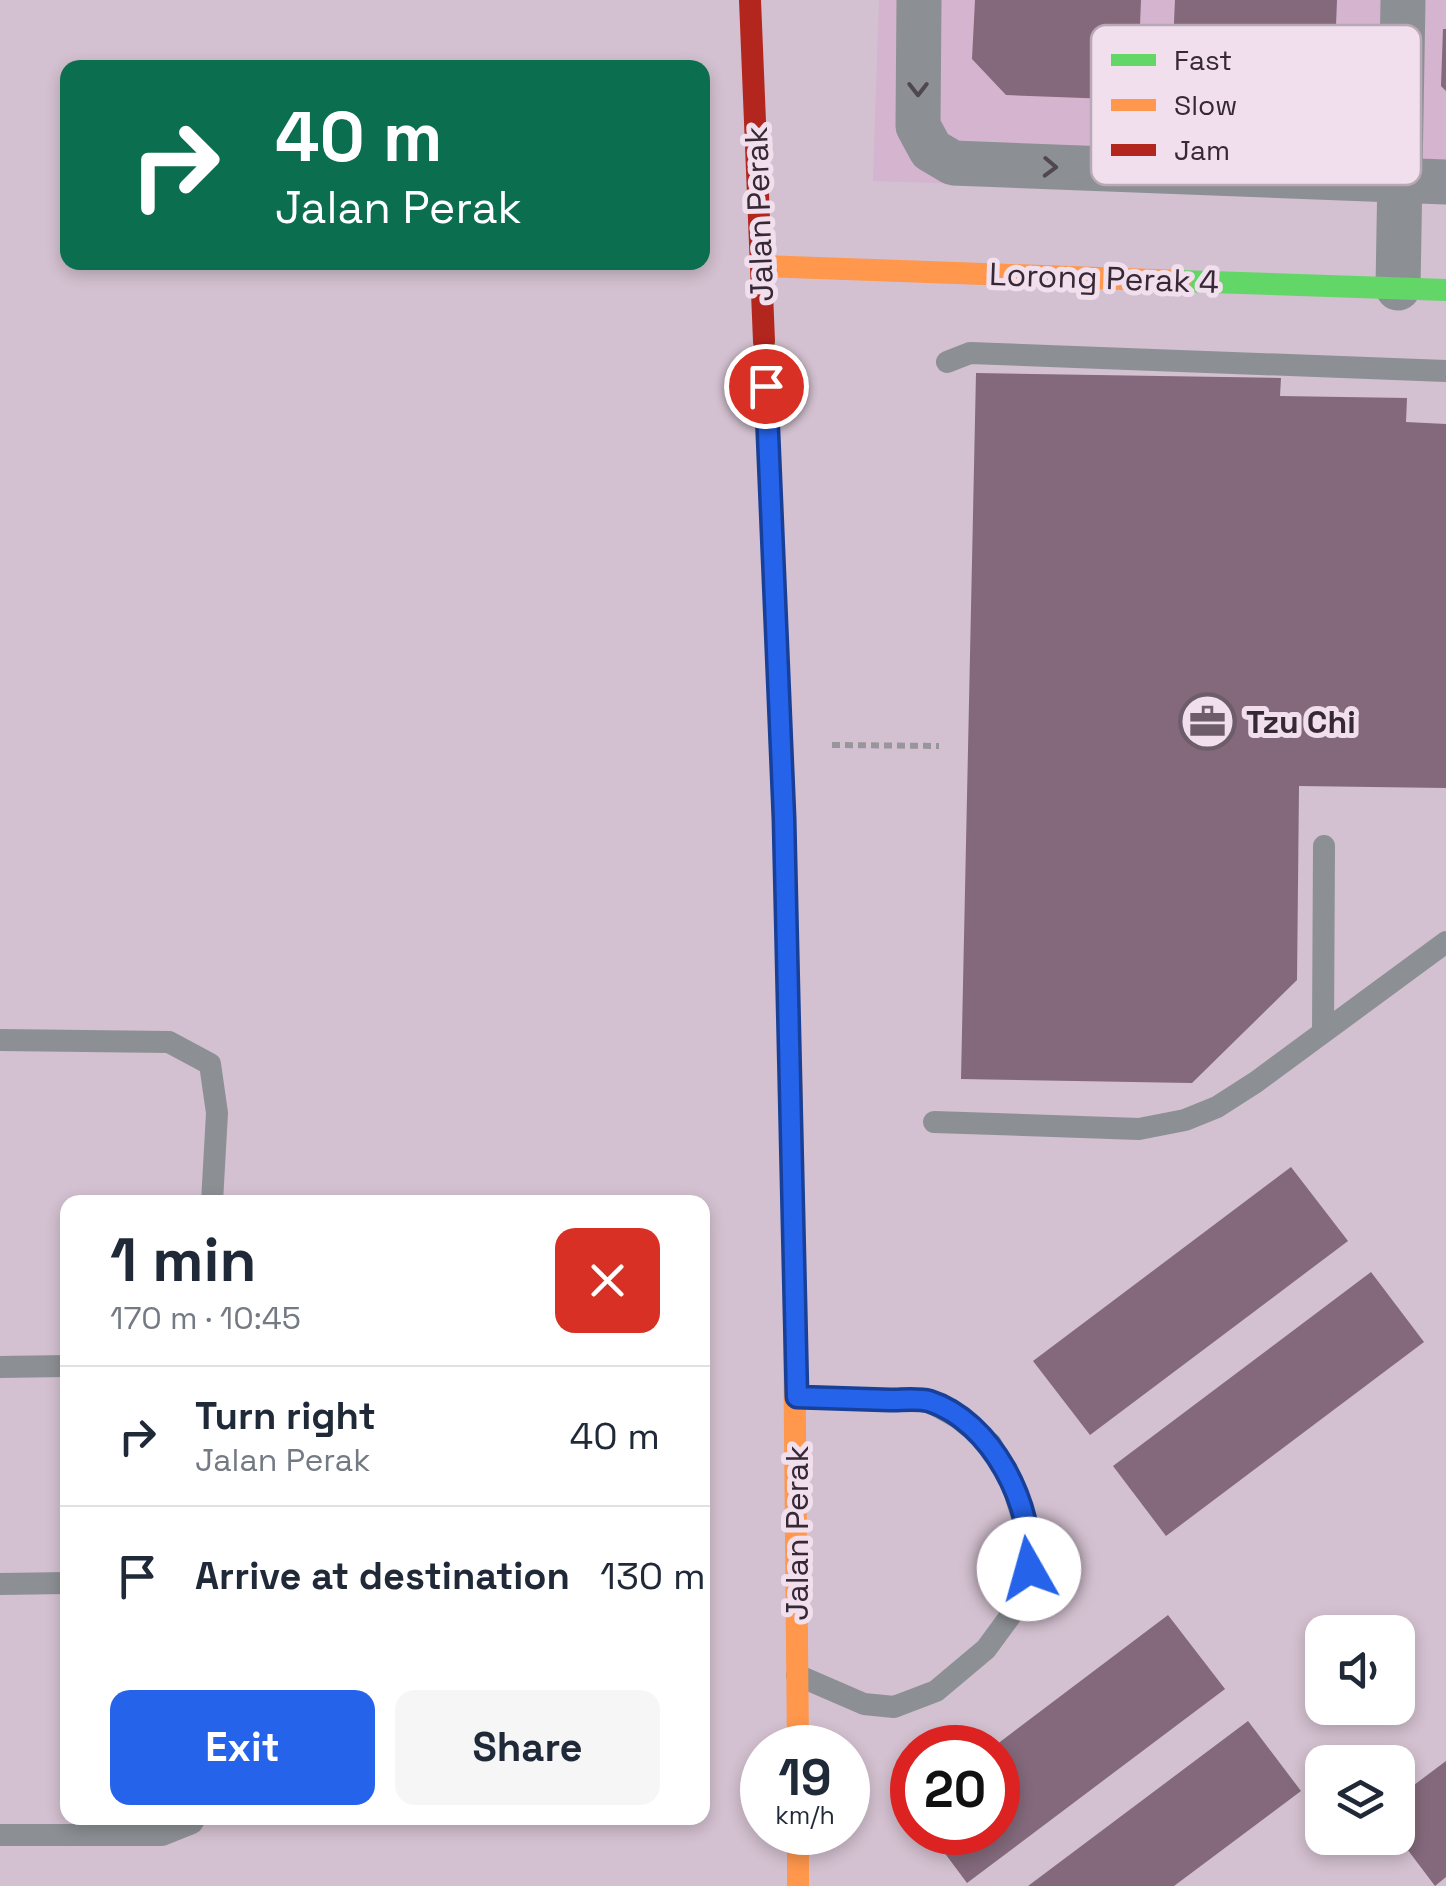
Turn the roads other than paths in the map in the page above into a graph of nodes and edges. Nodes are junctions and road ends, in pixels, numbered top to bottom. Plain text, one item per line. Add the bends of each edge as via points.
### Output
1 (750, 0) edge
2 (919, 0) edge
3 (1403, 0) edge
4 (1403, 25) edge
5 (1091, 170) edge
6 (1401, 185) edge
7 (761, 266) junction
8 (1398, 288) junction
9 (1446, 290) edge
10 (947, 362) dead end
11 (1446, 372) edge
12 (1324, 846) dead end
13 (1446, 942) edge
14 (1323, 1031) junction
15 (0, 1040) edge
16 (934, 1122) dead end
17 (212, 1195) edge
18 (0, 1366) edge
19 (60, 1366) edge
20 (797, 1397) junction
21 (60, 1583) edge
22 (0, 1584) edge
23 (798, 1675) junction
24 (798, 1725) edge
25 (190, 1825) edge
26 (0, 1835) edge
27 (798, 1855) edge
28 (798, 1886) edge

1 - 7 street, Jalan Perak
2 -> 5 street via 918,126 932,150 953,164
3 - 4 street
6 - 8 street
7 - 8 street, Lorong Perak 4
7 - 20 street, Jalan Perak
8 - 9 street, Lorong Perak 4
10 - 11 lane via 970,353
12 - 14 lane
13 - 14 lane
14 - 16 lane via 1230,1098 1185,1120 1139,1129
15 - 17 lane via 169,1042 210,1064 217,1113
18 - 19 lane
20 - 23 street, Jalan Perak
20 - 23 lane via 928,1400 958,1418 991,1444 1010,1478 1031,1546 1027,1592 986,1648 936,1691 894,1707 864,1704
21 - 22 lane
23 - 24 street, Jalan Perak
25 - 26 lane via 162,1836
27 - 28 street

